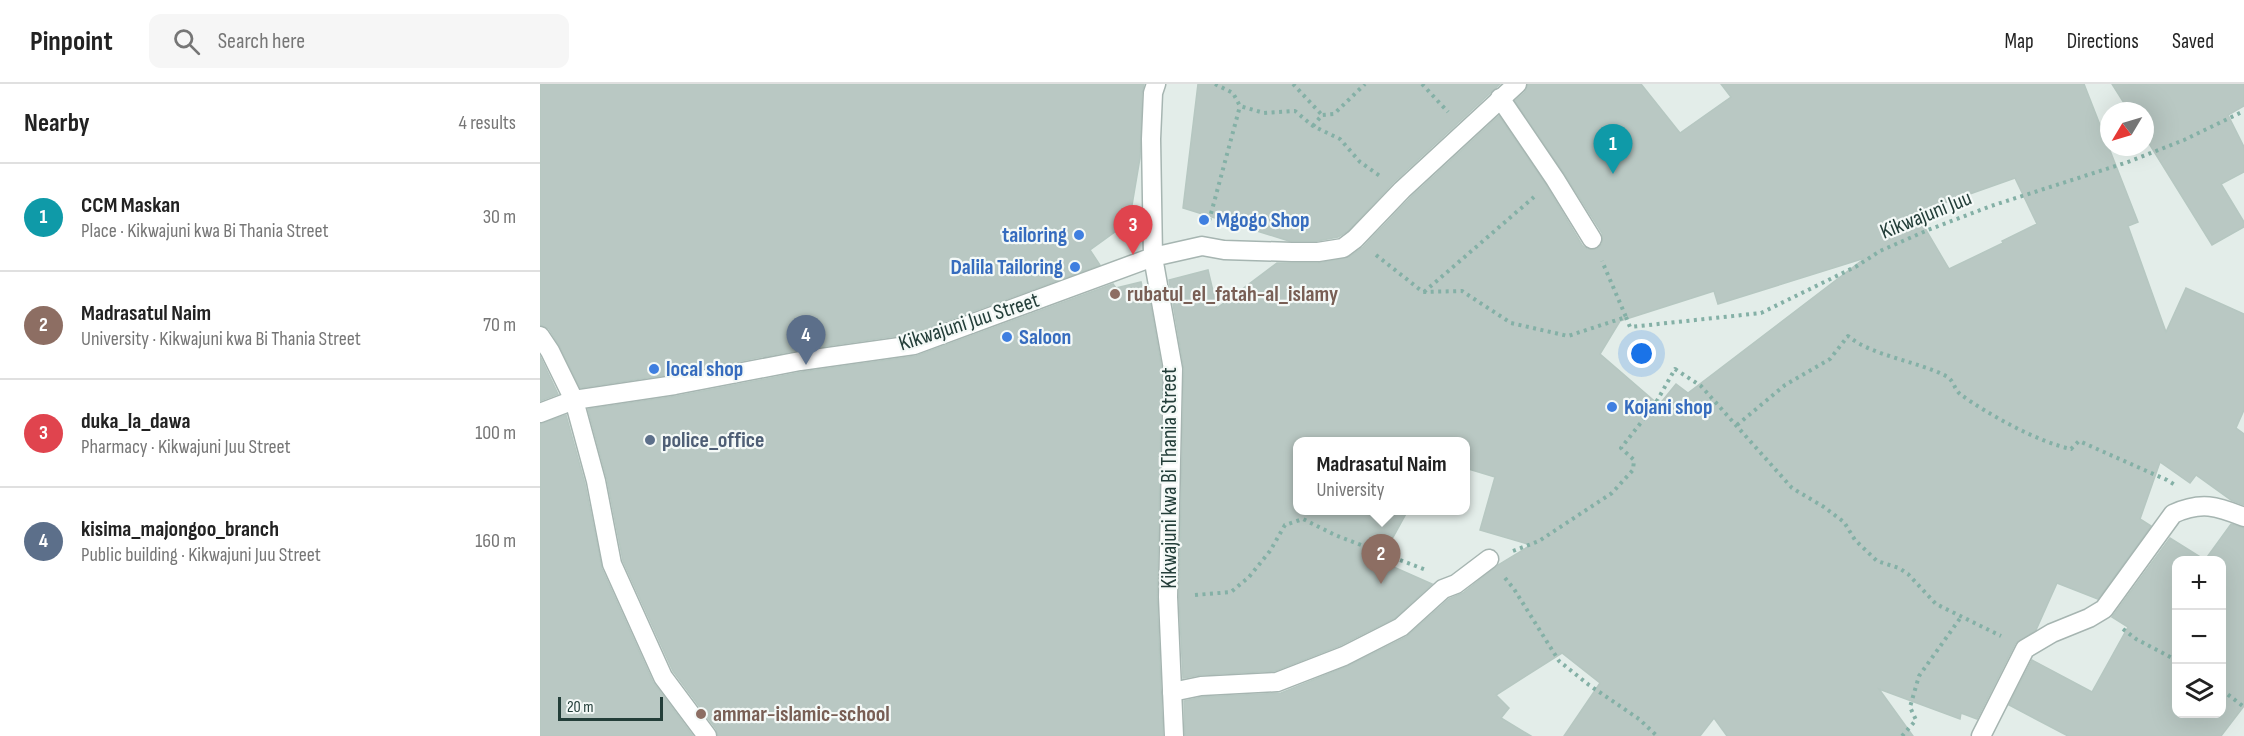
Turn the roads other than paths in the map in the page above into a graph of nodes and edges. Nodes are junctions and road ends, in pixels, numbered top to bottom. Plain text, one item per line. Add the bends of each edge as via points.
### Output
1 (1156, 84) edge
2 (1517, 84) edge
3 (1500, 98) junction
4 (1592, 239) road end
5 (1153, 257) junction
6 (540, 336) edge
7 (574, 400) junction
8 (540, 412) edge
9 (2244, 517) edge
10 (1489, 559) road end
11 (1172, 692) junction
12 (707, 736) edge
13 (1174, 736) edge
14 (1981, 736) edge

1 - 5 street via 1151,139
2 - 3 street
3 - 4 street
3 - 5 street via 1342,248 1318,252 1202,246
5 - 7 street, Kikwajuni Juu Street via 914,345
5 - 11 street, Kikwajuni kwa Bi Thania Street via 1173,369 1168,597
6 - 7 street
7 - 8 street, Kikwajuni Juu Street
7 - 12 street via 596,480 612,564 663,677
9 - 14 street via 2220,507 2205,506 2173,514 2104,609 2025,649
10 - 11 street via 1443,589 1401,627 1344,656 1277,682 1201,686
11 - 13 street, Kikwajuni kwa Bi Thania Street

